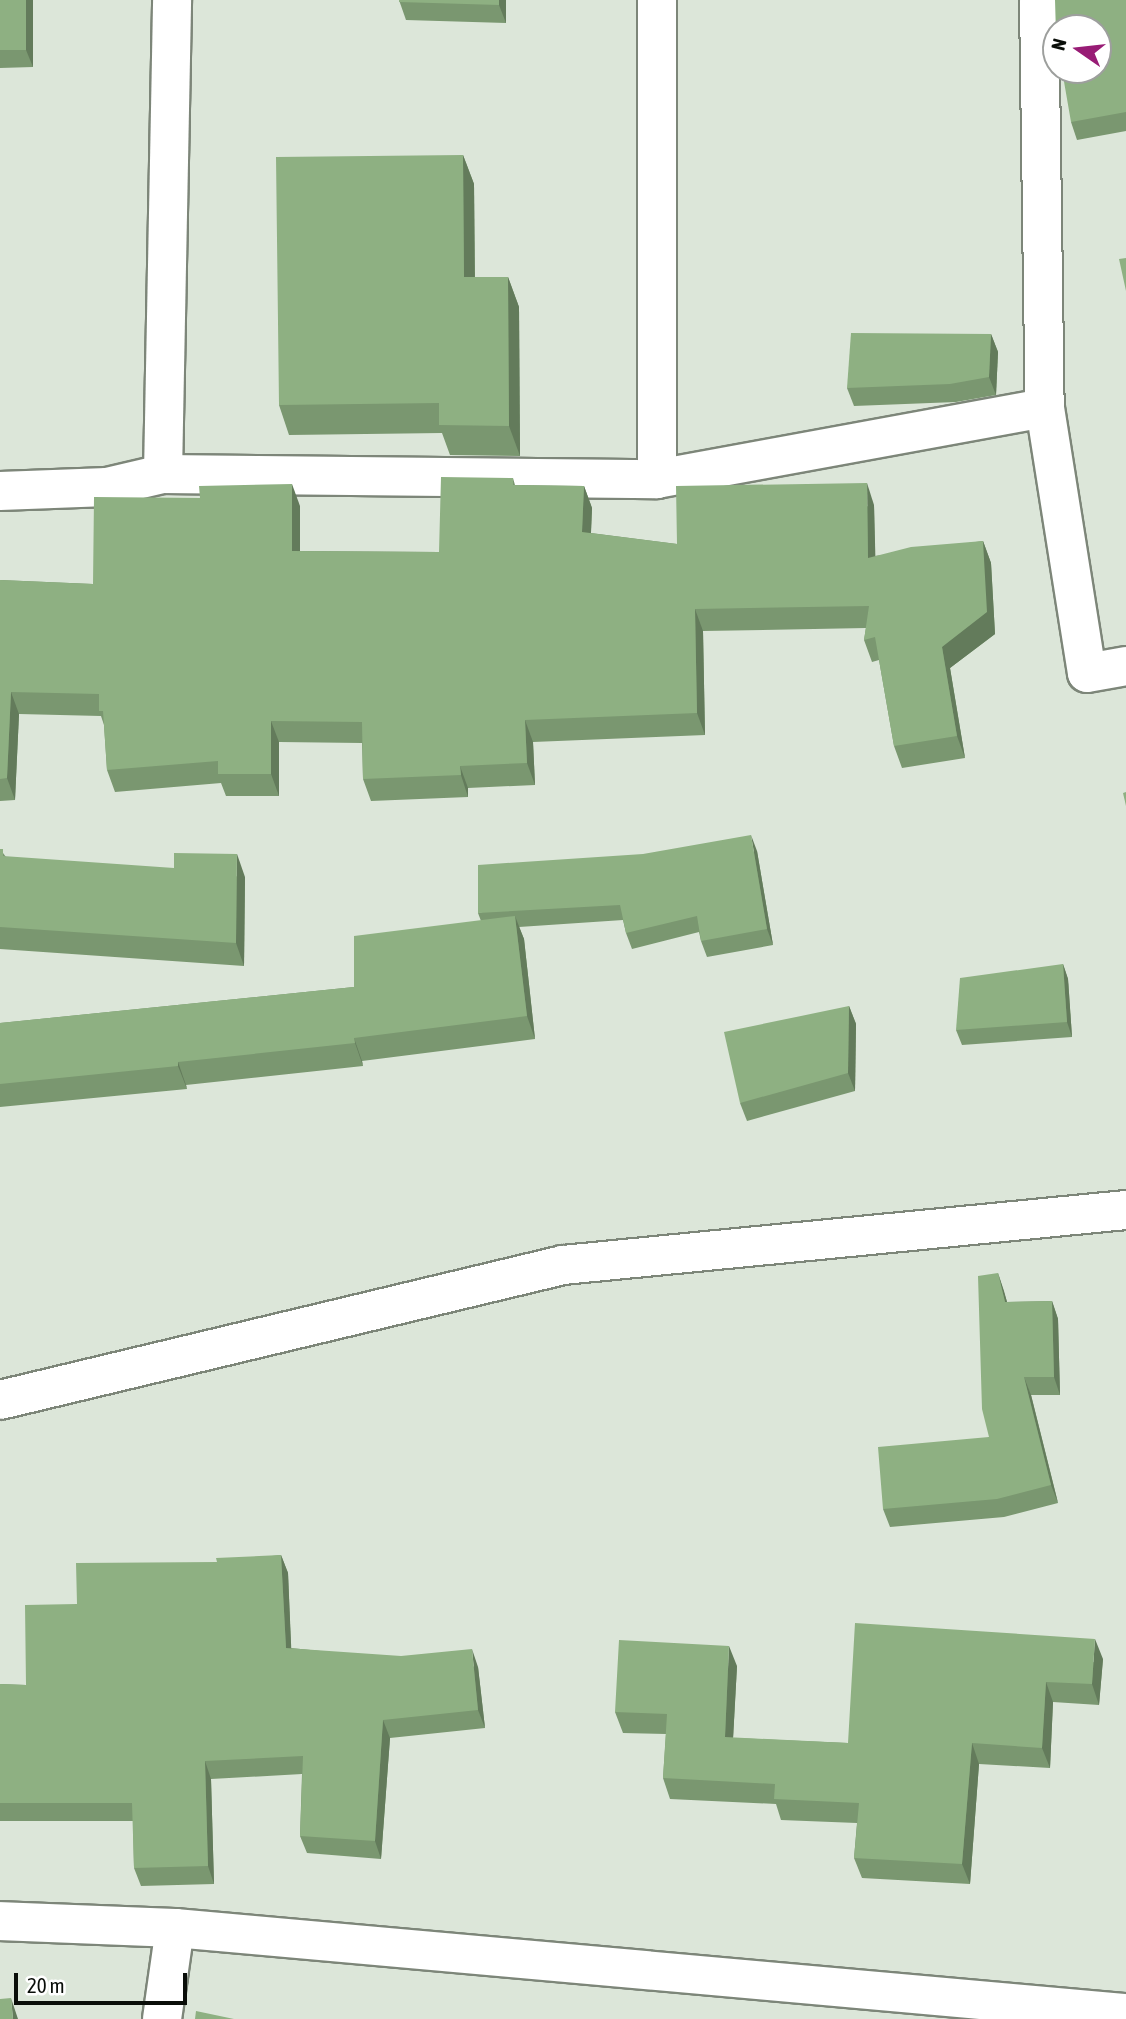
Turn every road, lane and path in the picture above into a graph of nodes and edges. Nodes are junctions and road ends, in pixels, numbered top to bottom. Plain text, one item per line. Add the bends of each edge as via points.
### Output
1 (172, 0) edge
2 (657, 0) edge
3 (1039, 0) edge
4 (1045, 408) junction
5 (163, 474) junction
6 (657, 479) junction
7 (0, 491) edge
8 (1126, 666) edge
9 (1126, 1210) edge
10 (0, 1401) edge
11 (0, 1921) edge
12 (175, 1928) junction
13 (856, 2004) edge
14 (1126, 2013) edge
15 (162, 2019) edge

1 - 5 street
2 - 6 street
3 - 4 street
4 - 6 street
4 - 8 street via 1087,673
5 - 6 street
5 - 7 street via 107,487
9 - 10 street via 563,1265
11 - 12 street
12 - 13 street
12 - 15 street
13 - 14 street

